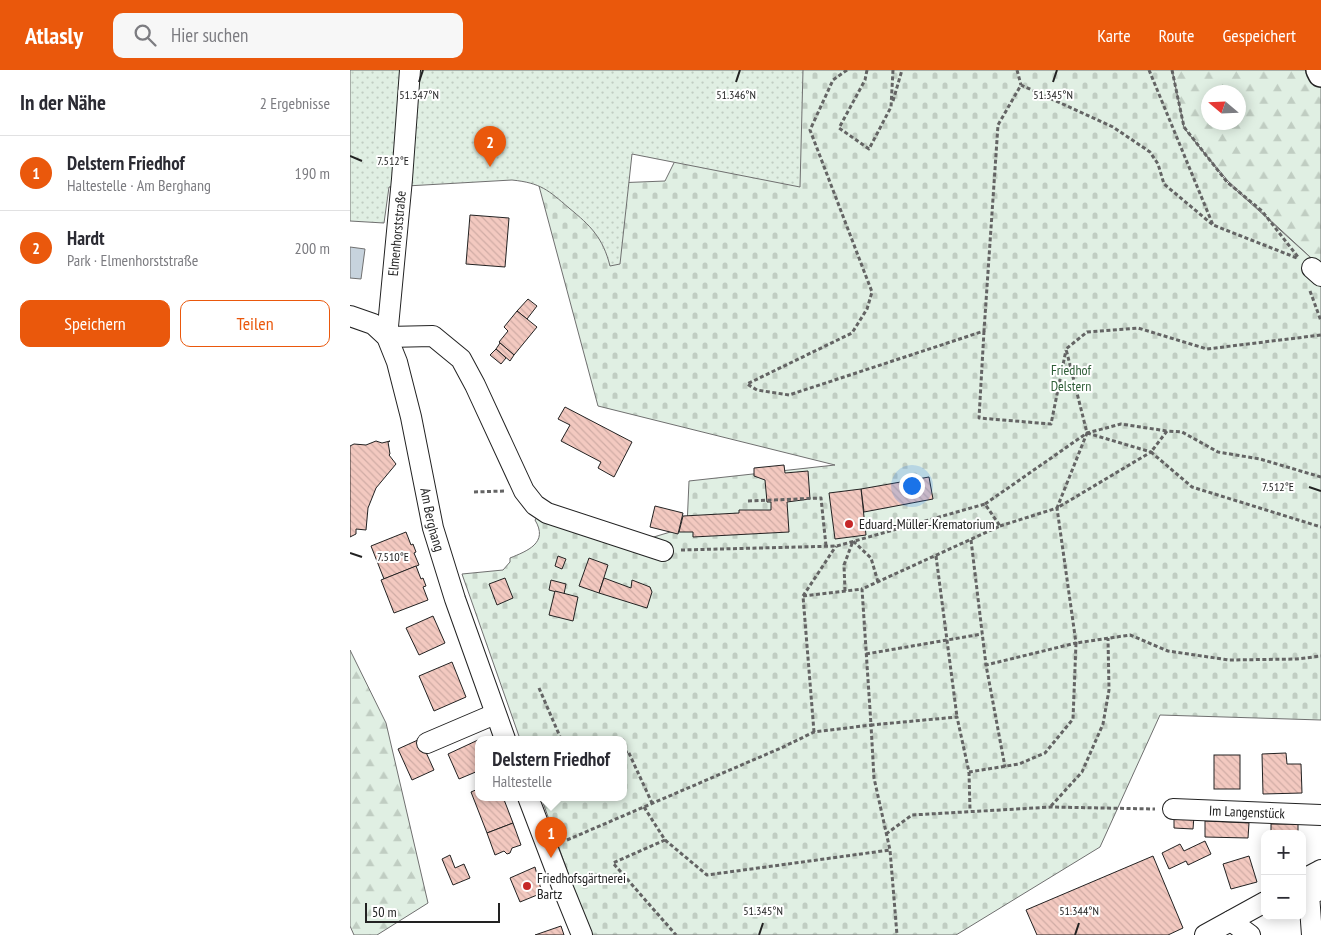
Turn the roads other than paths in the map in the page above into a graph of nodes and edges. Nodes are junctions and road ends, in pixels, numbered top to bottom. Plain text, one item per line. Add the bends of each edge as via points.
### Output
1 (410, 70) edge
2 (1318, 70) edge
3 (1321, 74) edge
4 (350, 316) edge
5 (387, 337) junction
6 (663, 551) road end
7 (495, 714) junction
8 (504, 736) edge
9 (427, 743) dead end
10 (530, 801) edge
11 (1173, 810) road end
12 (1321, 815) edge
13 (1321, 870) edge
14 (1306, 878) edge
15 (1321, 890) edge
16 (1261, 904) edge
17 (1231, 921) junction
18 (582, 935) edge
19 (1205, 935) edge
20 (1250, 935) edge
21 (1312, 935) edge

1 - 5 street, Elmenhorststraße
2 - 3 main road
4 - 5 street via 372,324
5 - 6 street via 433,336 461,359 524,491 535,505 547,513
5 - 7 street, Am Berghang via 411,416 433,528
7 - 8 street, Am Berghang
7 - 9 street
10 - 18 street
11 - 12 street, Im Langenstück
13 - 14 street
15 - 21 street via 1309,894
16 - 17 street
17 - 19 street
17 - 20 street

